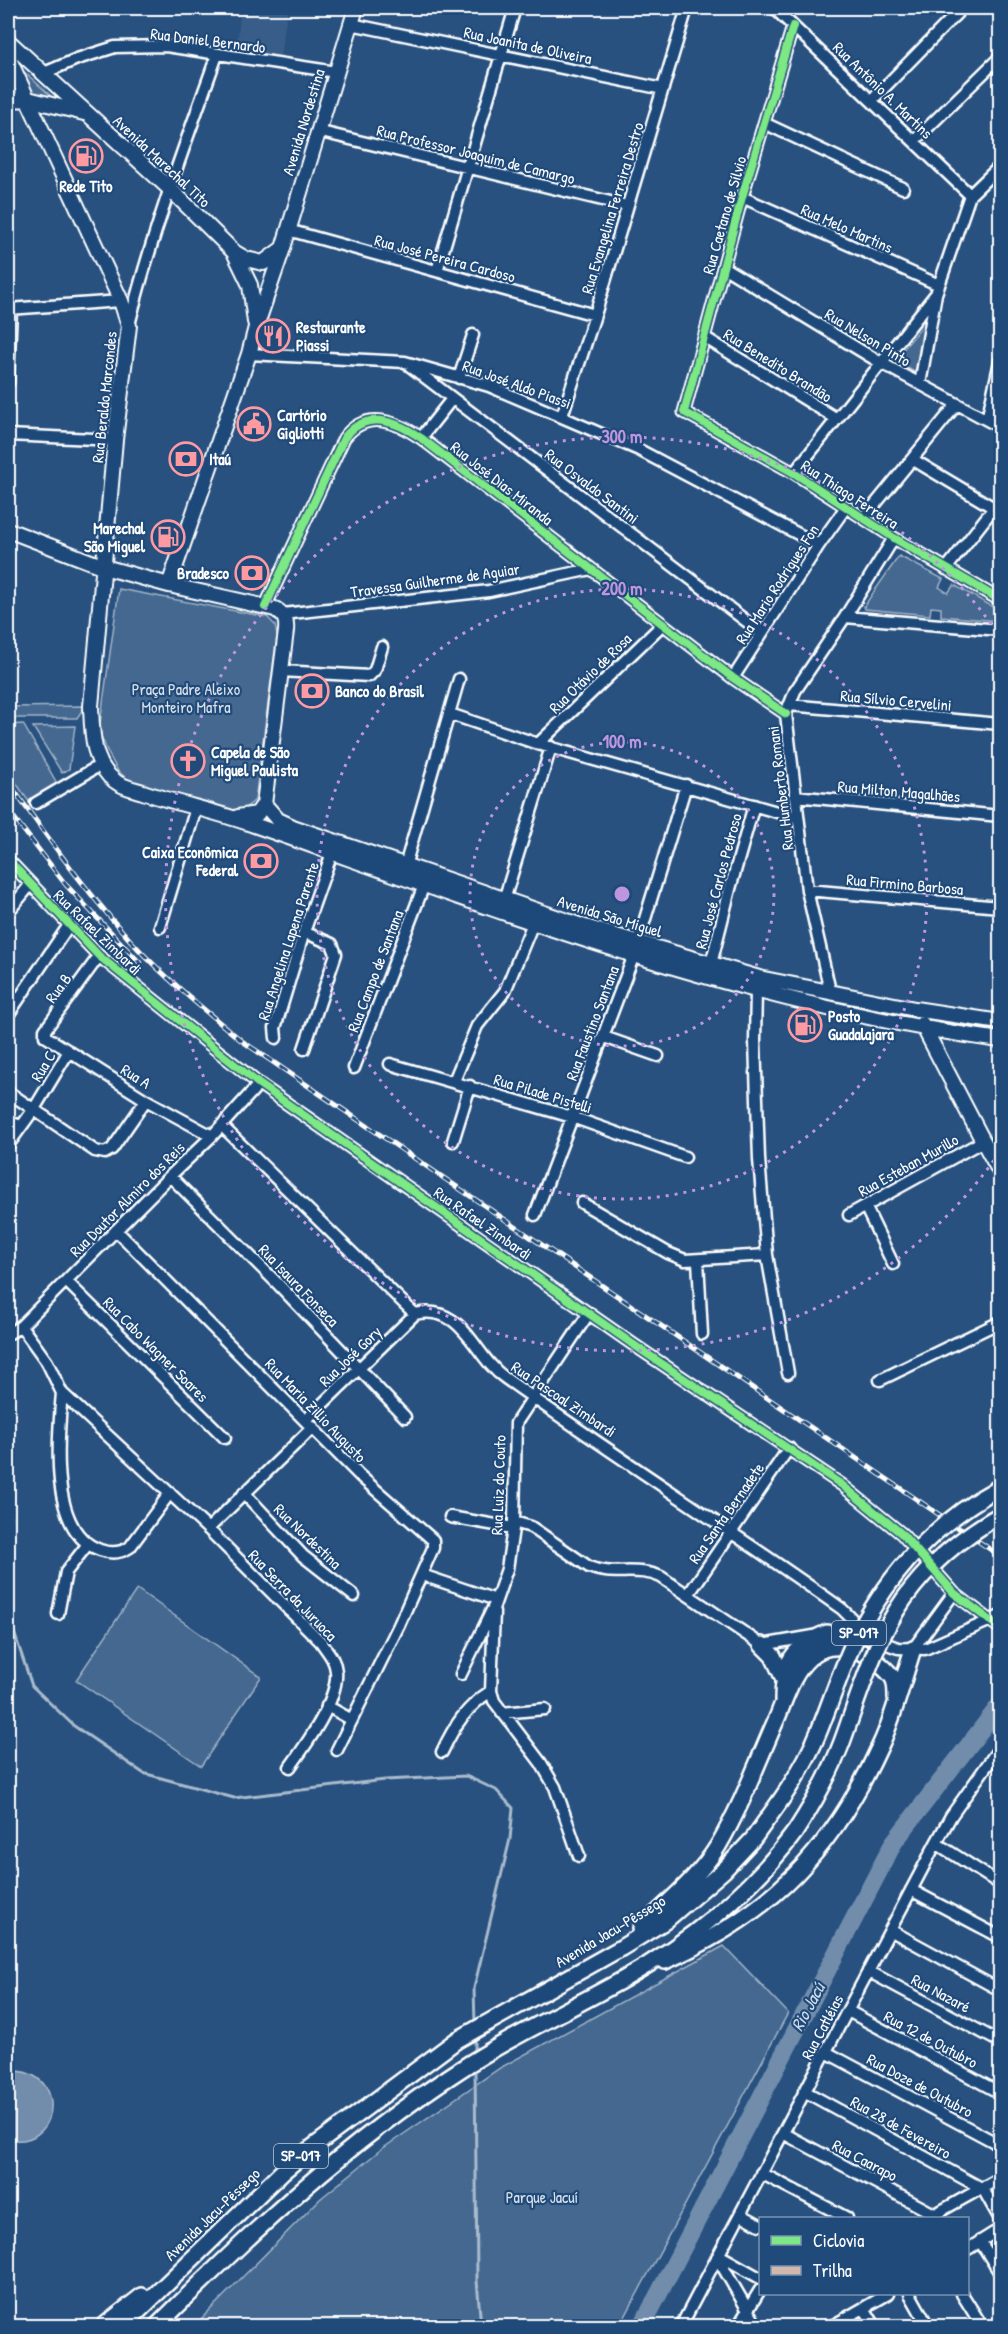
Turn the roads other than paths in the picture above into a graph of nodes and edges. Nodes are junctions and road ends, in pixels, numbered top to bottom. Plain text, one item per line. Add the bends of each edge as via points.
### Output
1 (356, 8) edge
2 (515, 8) edge
3 (687, 8) edge
4 (774, 8) edge
5 (962, 8) edge
6 (351, 24) junction
7 (793, 26) junction
8 (8, 41) edge
9 (501, 54) junction
10 (217, 55) junction
11 (8, 57) edge
12 (1000, 57) edge
13 (336, 72) junction
14 (44, 73) junction
15 (663, 89) junction
16 (28, 99) junction
17 (8, 100) edge
18 (872, 100) junction
19 (86, 114) junction
20 (764, 123) junction
21 (317, 131) junction
22 (914, 141) junction
23 (469, 166) junction
24 (999, 171) edge
25 (903, 188) dead end
26 (170, 189) junction
27 (970, 195) junction
28 (742, 197) junction
29 (627, 206) junction
30 (288, 230) junction
31 (283, 248) junction
32 (234, 252) junction
33 (723, 267) junction
34 (436, 272) junction
35 (938, 290) junction
36 (121, 301) junction
37 (9, 307) edge
38 (595, 315) junction
39 (129, 326) junction
40 (256, 327) junction
41 (473, 335) dead end
42 (704, 337) junction
43 (249, 354) junction
44 (1000, 361) edge
45 (405, 362) junction
46 (881, 363) junction
47 (459, 378) junction
48 (8, 383) edge
49 (920, 384) junction
50 (452, 399) junction
51 (957, 404) junction
52 (684, 412) joint
53 (562, 416) junction
54 (837, 419) junction
55 (987, 420) junction
56 (1000, 427) edge
57 (8, 435) edge
58 (421, 438) junction
59 (115, 440) junction
60 (912, 459) junction
61 (794, 473) junction
62 (997, 504) edge
63 (846, 507) junction
64 (864, 518) junction
65 (8, 530) edge
66 (894, 538) junction
67 (819, 545) junction
68 (104, 567) junction
69 (591, 569) junction
70 (946, 569) junction
71 (169, 585) junction
72 (1000, 600) edge
73 (264, 607) junction
74 (283, 614) junction
75 (845, 617) junction
76 (663, 624) junction
77 (1000, 630) edge
78 (762, 633) junction
79 (382, 647) dead end
80 (281, 671) junction
81 (734, 678) junction
82 (459, 679) dead end
83 (787, 709) junction
84 (450, 714) junction
85 (1000, 724) edge
86 (538, 744) junction
87 (550, 747) junction
88 (102, 764) junction
89 (686, 785) junction
90 (795, 796) junction
91 (36, 803) dead end
92 (264, 804) junction
93 (754, 805) junction
94 (196, 808) junction
95 (1000, 816) edge
96 (230, 817) junction
97 (798, 818) junction
98 (332, 853) junction
99 (8, 860) edge
100 (405, 866) junction
101 (31, 884) junction
102 (424, 885) junction
103 (807, 890) junction
104 (504, 900) junction
105 (1000, 907) edge
106 (8, 912) edge
107 (533, 923) junction
108 (69, 926) junction
109 (160, 927) dead end
110 (304, 932) junction
111 (636, 949) junction
112 (99, 956) junction
113 (711, 964) junction
114 (758, 985) junction
115 (830, 991) junction
116 (915, 1009) junction
117 (8, 1015) edge
118 (1000, 1022) edge
119 (925, 1029) junction
120 (604, 1037) junction
121 (47, 1038) joint
122 (276, 1038) dead end
123 (1000, 1040) edge
124 (304, 1049) dead end
125 (69, 1051) junction
126 (658, 1056) dead end
127 (390, 1064) dead end
128 (354, 1068) dead end
129 (454, 1081) junction
130 (260, 1084) junction
131 (470, 1086) junction
132 (8, 1092) edge
133 (146, 1100) junction
134 (34, 1109) junction
135 (572, 1117) junction
136 (8, 1122) edge
137 (222, 1125) junction
138 (22, 1126) junction
139 (212, 1137) junction
140 (453, 1141) dead end
141 (982, 1141) junction
142 (8, 1145) edge
143 (685, 1158) dead end
144 (1000, 1172) edge
145 (170, 1176) junction
146 (582, 1203) dead end
147 (865, 1206) junction
148 (535, 1215) dead end
149 (849, 1215) dead end
150 (116, 1230) junction
151 (767, 1255) junction
152 (698, 1260) junction
153 (892, 1264) dead end
154 (66, 1281) junction
155 (589, 1313) junction
156 (415, 1314) junction
157 (1000, 1323) edge
158 (14, 1331) edge
159 (702, 1334) dead end
160 (358, 1369) junction
161 (788, 1373) dead end
162 (880, 1380) dead end
163 (62, 1394) junction
164 (533, 1397) junction
165 (405, 1417) dead end
166 (310, 1423) junction
167 (225, 1438) dead end
168 (789, 1448) junction
169 (1000, 1487) edge
170 (170, 1493) junction
171 (244, 1493) junction
172 (1000, 1515) edge
173 (450, 1517) dead end
174 (513, 1525) junction
175 (208, 1529) junction
176 (732, 1532) junction
177 (88, 1544) junction
178 (422, 1575) junction
179 (954, 1593) junction
180 (688, 1595) junction
181 (354, 1596) dead end
182 (495, 1603) junction
183 (58, 1614) dead end
184 (1000, 1616) edge
185 (989, 1621) junction
186 (1000, 1628) edge
187 (827, 1633) junction
188 (858, 1633) junction
189 (762, 1645) junction
190 (914, 1649) junction
191 (461, 1674) dead end
192 (783, 1677) junction
193 (492, 1691) junction
194 (897, 1698) junction
195 (783, 1703) junction
196 (327, 1706) junction
197 (545, 1709) dead end
198 (502, 1713) junction
199 (352, 1720) junction
200 (1000, 1747) edge
201 (337, 1750) dead end
202 (442, 1752) dead end
203 (290, 1767) dead end
204 (936, 1842) junction
205 (579, 1856) dead end
206 (1000, 1884) edge
207 (910, 1890) junction
208 (890, 1930) junction
209 (1000, 1937) edge
210 (621, 1948) junction
211 (868, 1971) junction
212 (626, 1978) junction
213 (1000, 1990) edge
214 (848, 2011) junction
215 (1000, 2042) edge
216 (826, 2052) junction
217 (804, 2091) junction
218 (1000, 2093) edge
219 (783, 2133) junction
220 (1000, 2145) edge
221 (761, 2173) junction
222 (1000, 2178) edge
223 (983, 2189) junction
224 (740, 2214) junction
225 (930, 2216) edge
226 (845, 2217) edge
227 (1000, 2219) edge
228 (759, 2224) edge
229 (1000, 2229) edge
230 (980, 2241) junction
231 (969, 2248) edge
232 (718, 2256) junction
233 (1000, 2273) edge
234 (759, 2276) edge
235 (159, 2289) junction
236 (759, 2292) edge
237 (886, 2295) edge
238 (911, 2295) edge
239 (963, 2295) edge
240 (178, 2306) junction
241 (864, 2308) junction
242 (748, 2310) junction
243 (104, 2326) edge
244 (123, 2326) edge
245 (157, 2326) edge
246 (169, 2326) edge
247 (681, 2326) edge
248 (738, 2326) edge
249 (757, 2326) edge
250 (832, 2326) edge
251 (875, 2326) edge
252 (928, 2326) edge
253 (982, 2326) edge

1 - 6 main road, Avenida Nordestina
2 - 9 street
3 - 15 street, Rua Evangelina Ferreira Destro
4 - 7 street, Rua Antônio A. Martins
5 - 18 street
6 - 9 street, Rua Joanita de Oliveira
6 - 13 main road, Avenida Nordestina
7 - 18 street, Rua Antônio A. Martins
7 - 20 street, Rua Caetano de Sílvio
8 - 14 main road, Avenida Marechal Tito
9 - 15 street, Rua Joanita de Oliveira
9 - 23 street
10 - 13 street, Rua Daniel Bernardo
10 - 14 street, Rua Daniel Bernardo via 166,46 115,47
10 - 26 street
11 - 16 main road, Rua Beraldo Marcondes
12 - 22 street
13 - 21 main road, Avenida Nordestina
14 - 19 main road, Avenida Marechal Tito
15 - 29 street, Rua Evangelina Ferreira Destro
16 - 17 main road
16 - 19 main road
16 - 36 main road, Rua Beraldo Marcondes
18 - 22 street, Rua Antônio A. Martins
19 - 26 main road, Avenida Marechal Tito
20 - 25 street
20 - 28 street, Rua Caetano de Sílvio
21 - 23 street, Rua Professor Joaquim de Camargo
21 - 30 main road, Avenida Nordestina
22 - 27 street, Rua Antônio A. Martins
23 - 29 street, Rua Professor Joaquim de Camargo
23 - 34 street
24 - 27 street
26 - 32 main road, Avenida Marechal Tito
26 - 39 street
27 - 35 street
28 - 33 street, Rua Caetano de Sílvio
28 - 35 street, Rua Melo Martins
29 - 38 street, Rua Evangelina Ferreira Destro
30 - 31 main road, Avenida Nordestina
30 - 34 street, Rua José Pereira Cardoso
31 - 32 main road via 263,263
31 - 40 main road, Avenida Marechal Tito
32 - 40 main road, Avenida Marechal Tito via 250,285
33 - 42 street, Rua Caetano de Sílvio
33 - 46 street, Rua Nelson Pinto
34 - 38 street, Rua José Pereira Cardoso
35 - 46 street
35 - 49 street
36 - 37 street
36 - 39 main road, Rua Beraldo Marcondes
37 - 48 street
38 - 53 street, Rua Evangelina Ferreira Destro
39 - 59 main road, Rua Beraldo Marcondes
40 - 43 main road, Avenida Marechal Tito
41 - 47 street
42 - 52 street, Rua Caetano de Sílvio
42 - 54 street, Rua Benedito Brandão
43 - 45 street, Rua José Aldo Piassi
43 - 71 main road, Avenida Marechal Tito
44 - 55 street
45 - 47 street, Rua José Aldo Piassi
45 - 50 street, Rua Osvaldo Santini
46 - 49 street, Rua Nelson Pinto
46 - 54 street
47 - 53 street, Rua José Aldo Piassi
49 - 51 street, Rua Nelson Pinto
50 - 58 street
50 - 78 street, Rua Osvaldo Santini
51 - 55 street, Rua Nelson Pinto
51 - 60 street
52 - 61 street, Rua Thiago Ferreira
53 - 67 street, Rua José Aldo Piassi via 639,450
54 - 61 street
55 - 56 street, Rua Nelson Pinto
57 - 59 street
58 - 69 street, Rua José Dias Miranda
58 - 73 street, Rua José Dias Miranda via 380,420 366,420 351,429
59 - 68 main road, Rua Beraldo Marcondes
60 - 62 street
60 - 64 street
61 - 63 street, Rua Thiago Ferreira
62 - 70 street
63 - 64 street, Rua Thiago Ferreira
63 - 67 street, Rua Mario Rodrigues Fon
64 - 66 street, Rua Thiago Ferreira
65 - 68 main road
66 - 70 street, Rua Thiago Ferreira
66 - 75 street, Rua Humberto Romani
67 - 78 street, Rua Mario Rodrigues Fon
68 - 71 main road
68 - 88 main road, Rua Beraldo Marcondes via 92,706 92,735
69 - 74 street, Travessa Guilherme de Aguiar via 489,591
69 - 76 street, Rua José Dias Miranda
70 - 72 street, Rua Thiago Ferreira
71 - 73 main road
73 - 74 main road
74 - 80 main road via 287,621
75 - 77 street
75 - 83 street, Rua Humberto Romani
76 - 81 street, Rua José Dias Miranda
76 - 86 street, Rua Otávio de Rosa
78 - 81 street, Rua Mario Rodrigues Fon
79 - 80 street via 375,670 369,676
80 - 92 main road
81 - 83 street, Rua José Dias Miranda
82 - 84 street
83 - 85 street, Rua Sílvio Cervelini
83 - 90 street, Rua Humberto Romani
84 - 86 street
84 - 100 street
86 - 87 street
87 - 89 street
87 - 104 street
88 - 91 street
88 - 94 main road, Avenida São Miguel via 119,784
89 - 93 street
89 - 111 street, Rua Faustino Santana
90 - 95 street, Rua Milton Magalhães
90 - 97 street, Rua Humberto Romani
92 - 96 main road, Avenida São Miguel via 256,814
92 - 100 main road, Avenida São Miguel via 284,823
93 - 97 street
93 - 113 street, Rua José Carlos Pedroso
94 - 96 main road, Avenida São Miguel
94 - 109 street
96 - 98 main road, Avenida São Miguel
97 - 103 street, Rua Humberto Romani
98 - 102 main road, Avenida São Miguel
98 - 110 street, Rua Angelina Lapena Parente
99 - 101 street, Rua Rafael Zimbardi
100 - 104 main road, Avenida São Miguel
101 - 106 street
101 - 108 street, Rua Rafael Zimbardi
102 - 107 main road, Avenida São Miguel
102 - 128 street, Rua Campo de Santana
103 - 105 street, Rua Firmino Barbosa
103 - 115 street, Rua Humberto Romani
104 - 111 main road, Avenida São Miguel
107 - 111 main road, Avenida São Miguel
107 - 129 street via 505,991 477,1026
108 - 112 street, Rua Rafael Zimbardi
108 - 117 street
110 - 122 street, Rua Angelina Lapena Parente via 275,1029
110 - 124 street via 332,944 336,954
111 - 113 main road, Avenida São Miguel
111 - 114 main road, Avenida São Miguel
111 - 120 street, Rua Faustino Santana
112 - 121 street, Rua B via 45,1030
112 - 130 street, Rua Rafael Zimbardi
113 - 114 main road, Avenida São Miguel
114 - 115 main road, Avenida São Miguel
114 - 119 main road, Avenida São Miguel
114 - 151 street via 756,1101
115 - 116 main road, Avenida São Miguel
116 - 118 main road, Avenida São Miguel
116 - 119 main road
119 - 123 main road, Avenida São Miguel
119 - 141 main road
120 - 126 street
120 - 135 street, Rua Faustino Santana
121 - 125 street, Rua A
125 - 133 street, Rua A
125 - 134 street, Rua C
127 - 129 street, Rua Pilade Pistelli
129 - 131 street, Rua Pilade Pistelli
130 - 137 street, Rua Doutor Almiro dos Reis
130 - 155 street, Rua Rafael Zimbardi
131 - 135 street, Rua Pilade Pistelli
131 - 140 street
132 - 134 street
133 - 134 street via 112,1149 105,1153 96,1151
133 - 139 street, Rua A
134 - 138 street, Rua C
135 - 143 street, Rua Pilade Pistelli
135 - 148 street, Rua Faustino Santana
136 - 138 street
137 - 139 street, Rua Doutor Almiro dos Reis
137 - 156 street
138 - 142 street, Rua C
139 - 145 street, Rua Doutor Almiro dos Reis
141 - 144 main road
141 - 147 street, Rua Esteban Murillo
145 - 150 street, Rua Doutor Almiro dos Reis
145 - 160 street, Rua Isaura Fonseca
146 - 152 street via 668,1253
147 - 149 street, Rua Esteban Murillo
147 - 153 street
150 - 154 street, Rua Doutor Almiro dos Reis
150 - 166 street, Rua Maria Zillio Augusto
151 - 152 street
151 - 161 street
152 - 159 street
154 - 158 street, Rua Doutor Almiro dos Reis
154 - 167 street, Rua Cabo Wagner Soares
155 - 164 street, Rua Luiz do Couto
155 - 168 street, Rua Rafael Zimbardi
156 - 160 street, Rua José Gory
156 - 164 street, Rua Pascoal Zimbardi via 438,1312 451,1319 501,1376
157 - 162 street
158 - 163 street via 43,1355
160 - 165 street, Rua Isaura Fonseca
160 - 166 street, Rua José Gory
163 - 170 street, Rua Serra da Juruoca
163 - 177 street via 57,1453 63,1498 73,1526
164 - 174 street, Rua Luiz do Couto via 516,1423
164 - 176 street, Rua Pascoal Zimbardi
166 - 171 street, Rua José Gory
166 - 178 street, Rua Maria Zillio Augusto via 360,1476 433,1540 434,1548
168 - 176 street, Rua Santa Bernadete
168 - 179 street, Rua Rafael Zimbardi via 902,1534
169 - 210 highway, Avenida Jacu-Pêssego / SP-017, bridge via 930,1537 885,1588 864,1622 819,1733 789,1789 739,1854 665,1921
170 - 175 street, Rua Serra da Juruoca
170 - 177 street via 130,1547 122,1552 106,1552
171 - 175 street, Rua José Gory
171 - 181 street, Rua Nordestina via 303,1556
172 - 212 highway, SP-017, bridge via 943,1556 903,1600 866,1673 826,1778 795,1832 728,1904
173 - 174 street
174 - 180 street via 531,1527 590,1568 654,1573
174 - 182 street, Rua Luiz do Couto via 507,1569
175 - 196 street, Rua Serra da Juruoca via 321,1642 333,1659 336,1682
176 - 180 street, Rua Santa Bernadete
176 - 188 street, Rua Pascoal Zimbardi via 842,1609
177 - 183 street via 66,1572
178 - 182 street
178 - 199 street, Rua Maria Zillio Augusto
179 - 185 street, Rua Rafael Zimbardi
179 - 190 street
180 - 189 street
182 - 191 street
182 - 193 street
184 - 185 street
185 - 186 street, Rua Rafael Zimbardi
185 - 190 street
187 - 188 street
187 - 189 street
187 - 192 highway via 798,1649
188 - 190 street via 898,1648
189 - 192 highway via 773,1656
190 - 194 highway
192 - 195 highway
193 - 198 street
193 - 202 street via 463,1714
194 - 195 highway via 894,1679 886,1670 860,1650 843,1646 810,1656
194 - 212 highway via 861,1785 831,1834 806,1864 740,1921 708,1941
195 - 210 highway via 740,1805 718,1846 699,1871
196 - 199 street
196 - 203 street, Rua Serra da Juruoca
197 - 198 street
198 - 205 street via 555,1787
199 - 201 street, Rua Maria Zillio Augusto
200 - 204 street, Rua Catléias
204 - 206 street
204 - 207 street, Rua Catléias
207 - 208 street, Rua Catléias
207 - 209 street
208 - 211 street, Rua Catléias
208 - 213 street
210 - 235 highway, Avenida Jacu-Pêssego / SP-017 via 457,2040 349,2119 282,2172
211 - 214 street, Rua Catléias
211 - 215 street, Rua Nazaré
212 - 240 highway, SP-017 via 498,2046 370,2134 301,2191
214 - 216 street, Rua Catléias
214 - 218 street, Rua 12 de Outubro
216 - 217 street, Rua Catléias
216 - 220 street, Rua Doze de Outubro
217 - 219 street, Rua Catléias
217 - 223 street, Rua 28 de Fevereiro
219 - 221 street, Rua Catléias
219 - 225 street, Rua Caarapo
221 - 224 street, Rua Catléias
221 - 226 street
222 - 223 street
223 - 225 street
223 - 227 street
224 - 228 street
224 - 232 street, Rua Catléias
229 - 230 street
230 - 231 street
230 - 233 street
232 - 234 street
232 - 242 street
232 - 247 street, Rua Catléias
235 - 243 highway via 139,2297
235 - 244 highway
236 - 242 street
237 - 241 street
238 - 252 street
239 - 253 street
240 - 245 highway
240 - 246 highway
241 - 250 street
241 - 251 street
242 - 248 street
242 - 249 street

